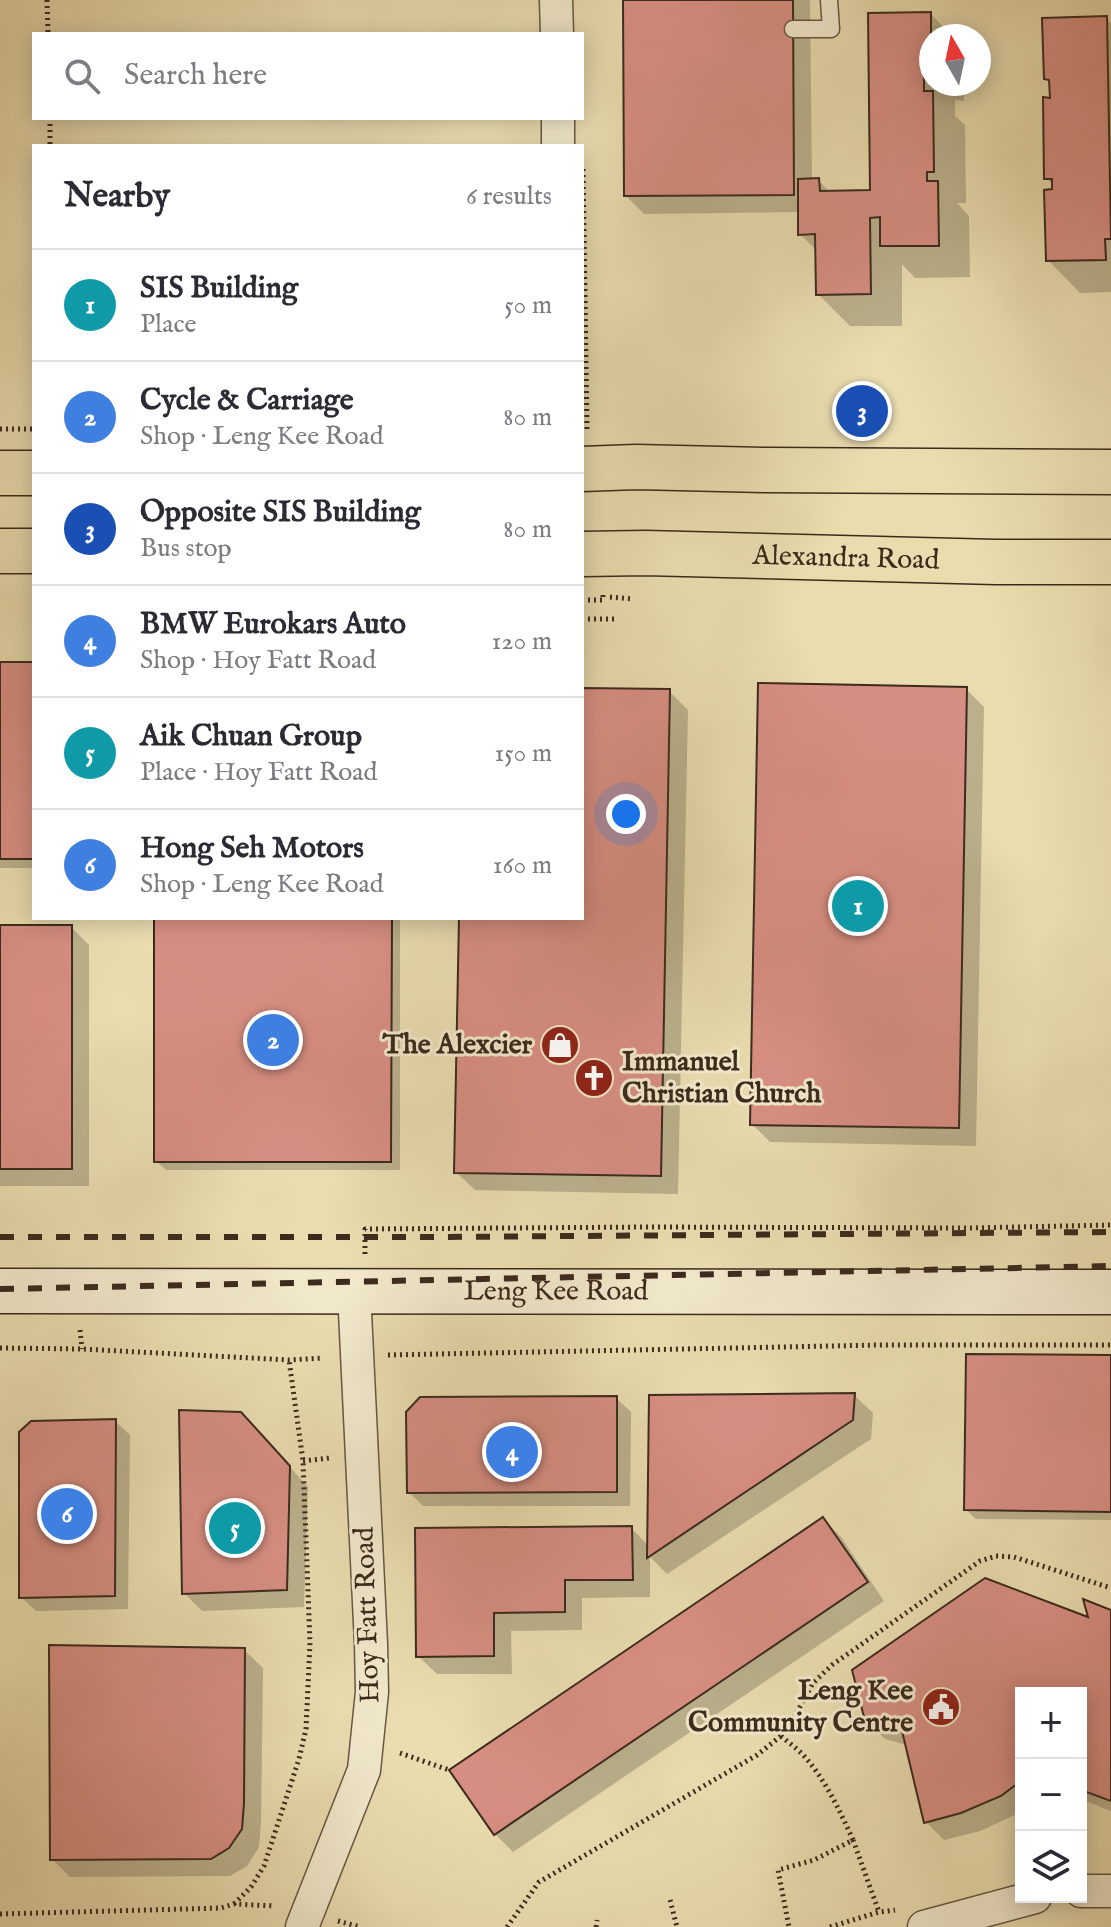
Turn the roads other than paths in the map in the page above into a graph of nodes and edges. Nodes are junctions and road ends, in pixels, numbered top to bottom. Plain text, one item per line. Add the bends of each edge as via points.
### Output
1 (556, 0) edge
2 (829, 0) edge
3 (793, 29) dead end
4 (557, 32) edge
5 (558, 120) edge
6 (558, 144) edge
7 (585, 451) edge
8 (1111, 472) edge
9 (0, 473) edge
10 (32, 473) edge
11 (0, 551) edge
12 (32, 551) edge
13 (584, 554) edge
14 (1111, 562) edge
15 (359, 1274) junction
16 (0, 1291) edge
17 (1111, 1292) edge
18 (1087, 1891) edge
19 (1111, 1891) edge
20 (1015, 1902) edge
21 (302, 1927) edge
22 (924, 1927) edge

1 - 4 street
2 - 3 lane via 831,29
5 - 6 street
7 - 8 main road via 636,467
9 - 10 main road
11 - 12 main road
13 - 14 main road, Alexandra Road
15 - 16 street, Leng Kee Road
15 - 17 street, Leng Kee Road
15 - 21 street, Hoy Fatt Road via 357,1357 371,1714 364,1770
18 - 19 street
20 - 22 street

